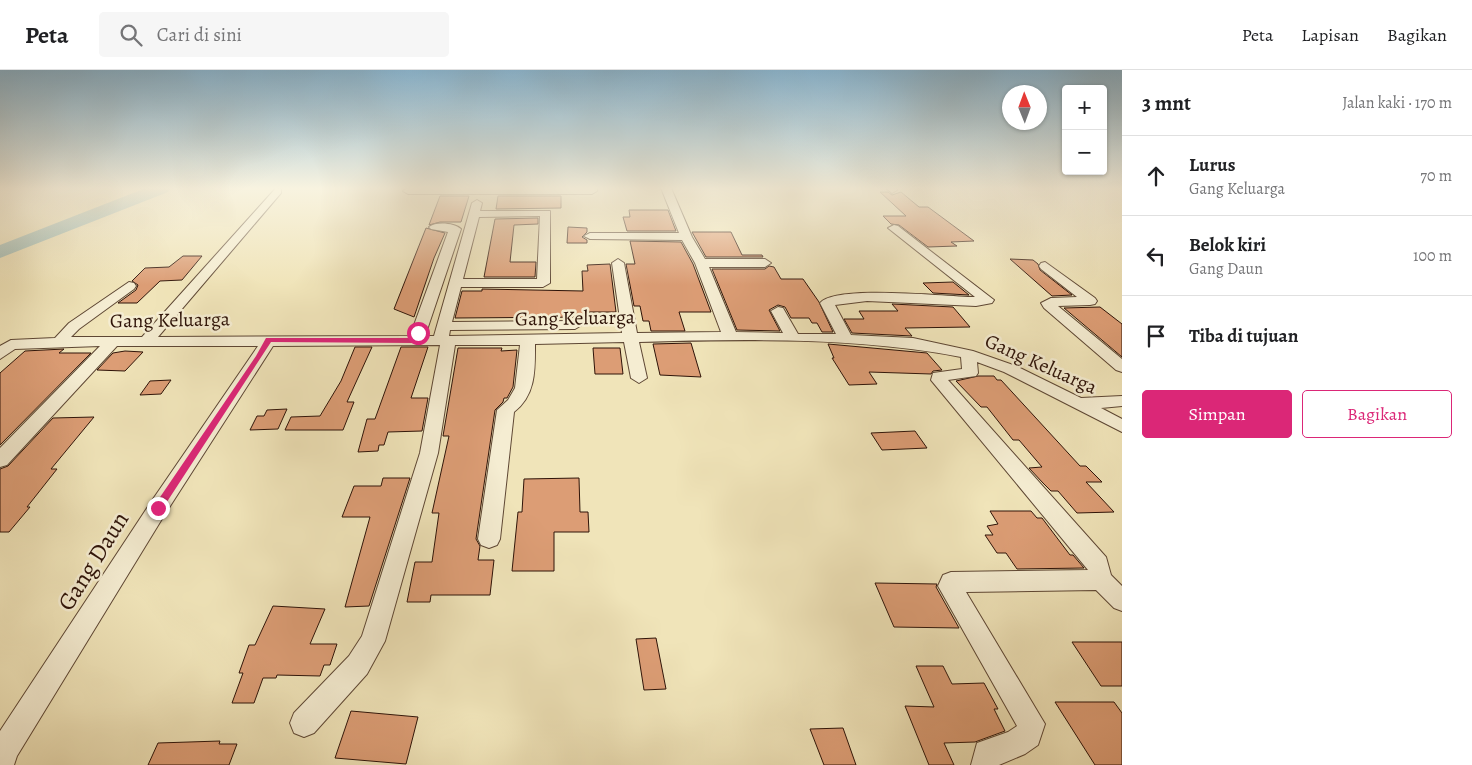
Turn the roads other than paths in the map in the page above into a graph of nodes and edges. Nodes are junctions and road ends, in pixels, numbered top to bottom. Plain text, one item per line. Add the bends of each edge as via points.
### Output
1 (251, 220) edge
2 (472, 220) edge
3 (546, 220) edge
4 (679, 220) edge
5 (435, 227) dead end
6 (894, 228) dead end
7 (590, 236) dead end
8 (686, 237) junction
9 (618, 262) dead end
10 (701, 263) junction
11 (765, 263) dead end
12 (1045, 266) dead end
13 (455, 283) junction
14 (129, 286) dead end
15 (778, 311) dead end
16 (575, 325) dead end
17 (445, 336) junction
18 (630, 337) junction
19 (730, 337) junction
20 (793, 338) junction
21 (846, 339) junction
22 (268, 340) junction
23 (416, 340) junction
24 (528, 340) junction
25 (146, 341) junction
26 (59, 342) junction
27 (113, 342) junction
28 (4, 348) edge
29 (974, 357) junction
30 (1122, 367) edge
31 (639, 378) dead end
32 (1122, 401) edge
33 (1079, 404) junction
34 (1122, 426) edge
35 (0, 460) edge
36 (489, 539) dead end
37 (1101, 580) junction
38 (1122, 602) edge
39 (304, 723) dead end
40 (0, 763) edge
41 (985, 765) edge

1 - 25 street
2 - 13 street
3 - 13 street via 543,283
4 - 8 street
5 - 23 street via 455,229
6 - 21 street via 987,300 839,297 827,304
7 - 8 street
8 - 10 street
9 - 18 street
10 - 11 street
10 - 19 street
12 - 30 street via 1090,301 1051,302 1049,305
13 - 17 street
14 - 26 street via 74,326
15 - 20 street
16 - 17 street
17 - 23 street, Gang Keluarga
17 - 24 street, Gang Keluarga
17 - 39 street via 430,453 373,641 358,664
18 - 19 street, Gang Keluarga
18 - 24 street, Gang Keluarga
18 - 31 street
19 - 20 street, Gang Keluarga
20 - 21 street, Gang Keluarga
21 - 29 street, Gang Keluarga via 913,343
22 - 23 street, Gang Keluarga
22 - 25 street, Gang Keluarga
22 - 40 street, Gang Daun via 147,525
24 - 36 street via 525,386 517,404 506,410
25 - 27 street, Gang Keluarga
26 - 27 street, Gang Keluarga
26 - 28 street, Gang Keluarga
27 - 35 street
29 - 33 street, Gang Keluarga via 1010,369
29 - 37 street via 970,373 939,376 939,380 1098,564
32 - 33 street
33 - 34 street, Gang Keluarga
37 - 38 street
37 - 41 street via 951,582 950,586 1031,724 1028,735 1015,744 987,753

